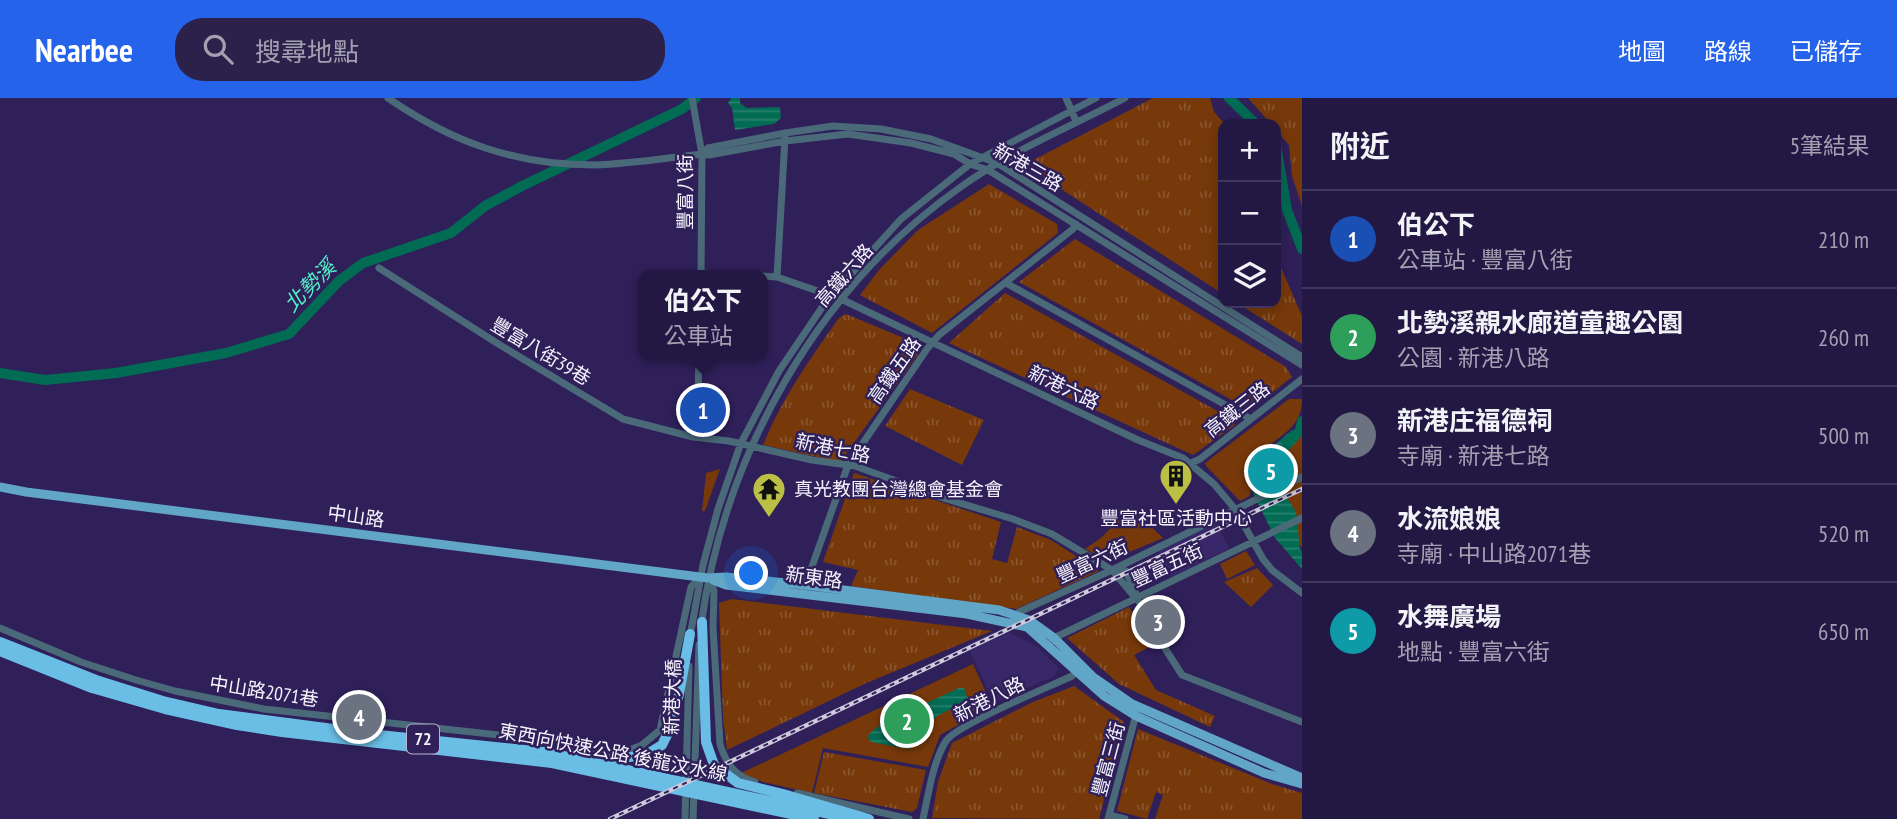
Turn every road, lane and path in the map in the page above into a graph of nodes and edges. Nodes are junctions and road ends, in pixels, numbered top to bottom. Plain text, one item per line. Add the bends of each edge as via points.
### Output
1 (388, 98) edge
2 (692, 98) edge
3 (1066, 98) edge
4 (1096, 98) edge
5 (1125, 98) edge
6 (1070, 110) junction
7 (1076, 121) junction
8 (785, 137) junction
9 (702, 154) junction
10 (982, 158) junction
11 (997, 163) junction
12 (970, 164) junction
13 (988, 170) junction
14 (1081, 218) junction
15 (1075, 225) junction
16 (379, 268) dead end
17 (701, 270) edge
18 (768, 276) edge
19 (777, 277) junction
20 (1006, 283) junction
21 (831, 295) junction
22 (841, 299) junction
23 (933, 341) junction
24 (1302, 357) edge
25 (699, 361) edge
26 (1302, 365) edge
27 (1302, 379) edge
28 (1249, 418) junction
29 (697, 436) junction
30 (741, 443) junction
31 (752, 446) junction
32 (1191, 463) junction
33 (848, 465) junction
34 (1302, 477) edge
35 (0, 486) edge
36 (1235, 509) junction
37 (1302, 519) edge
38 (1252, 542) junction
39 (1112, 570) junction
40 (704, 577) junction
41 (804, 589) junction
42 (1302, 593) edge
43 (1136, 598) junction
44 (1014, 618) junction
45 (702, 622) junction
46 (0, 628) edge
47 (690, 634) junction
48 (1052, 641) junction
49 (0, 642) edge
50 (0, 651) edge
51 (1079, 669) junction
52 (707, 709) dead end
53 (718, 712) junction
54 (1137, 712) junction
55 (1302, 722) edge
56 (583, 760) junction
57 (690, 765) junction
58 (1302, 778) edge
59 (1302, 784) edge
60 (1109, 817) edge
61 (685, 819) edge
62 (693, 819) edge
63 (814, 819) edge
64 (852, 819) edge
65 (869, 819) edge
66 (909, 819) edge
67 (923, 819) edge
68 (1125, 819) edge

1 - 9 street, 新港三路 via 426,124 471,144 543,162 595,165
2 - 9 street, 豐富八街
3 - 6 street
4 - 6 street, 高鐵六路
5 - 7 street, 高鐵六路
6 - 7 street
6 - 10 street, 高鐵六路
7 - 11 street, 高鐵六路
8 - 9 street, 新港三路
8 - 10 street, 新港三路 via 833,127 881,129 931,139
8 - 12 street, 新港三路 via 874,136 954,154
8 - 19 street
9 - 17 street, 豐富八街
10 - 11 street, 新港三路
10 - 12 street, 高鐵六路
11 - 13 street, 高鐵六路
11 - 14 street, 新港三路
12 - 13 street, 新港三路
12 - 21 street, 高鐵六路 via 901,219
13 - 15 street, 新港三路
13 - 22 street, 高鐵六路 via 899,237
14 - 15 street, 高鐵五路
14 - 24 street, 新港三路
15 - 20 street, 高鐵五路
15 - 26 street, 新港三路
16 - 29 street, 豐富八街39巷 via 623,419
18 - 19 street, 新港六路
19 - 21 street, 新港六路
20 - 23 street, 高鐵五路
20 - 28 street
21 - 22 street, 新港六路
21 - 30 street, 高鐵六路 via 779,371
22 - 23 street, 新港六路
22 - 31 street, 高鐵六路 via 787,376
23 - 32 street, 新港六路
23 - 33 street, 高鐵五路
25 - 29 street
27 - 28 street, 高鐵三路
28 - 32 street, 高鐵三路
29 - 30 street, 新港七路
30 - 31 street, 新港七路
30 - 40 street, 高鐵六路 via 718,509
31 - 33 street, 新港七路
31 - 40 street, 高鐵六路
32 - 36 street, 新港六路
33 - 39 street, 新港七路 via 1052,534
33 - 41 street, 高鐵五路
34 - 36 street, 豐富六街
35 - 40 main road, 中山路
36 - 38 street, 新港六路
36 - 39 street, 豐富六街
37 - 38 street, 豐富五街
38 - 42 street, 新港六路 via 1272,570
38 - 43 street, 豐富五街
39 - 43 street, 新港七路 via 1126,571
39 - 44 street, 豐富六街
40 - 41 main road, 新東路
40 - 45 street, 新港大橋
40 - 46 street, 中山路2071巷 via 691,587 660,730 627,751 264,709 174,691 81,662
40 - 47 street, 新港大橋
40 - 53 street via 714,591
41 - 44 main road, 新東路 via 999,610
43 - 48 street, 豐富五街
43 - 55 street, 新港七路 via 1182,675
44 - 48 main road, 新東路 via 1029,620
45 - 57 street, 新港大橋
45 - 65 highway via 706,742 714,765 738,783
47 - 56 highway via 662,744 644,756
47 - 57 street, 新港大橋
48 - 51 main road, 新東路
49 - 56 highway, 東西向快速公路 後龍汶水線 / 72 via 96,680 219,714
50 - 63 highway, 東西向快速公路 後龍汶水線 / 72 via 92,688 225,722 552,763
51 - 54 main road, 新東路
51 - 67 street, 新港八路 via 947,739
52 - 53 street
53 - 66 street via 724,758 741,778
54 - 58 main road, 新東路
54 - 59 main road, 新東路 via 1264,773
54 - 60 street, 豐富三街
56 - 64 highway, 東西向快速公路 後龍汶水線 / 72
57 - 61 street, 新港大橋
57 - 62 street, 新港大橋
60 - 68 street

